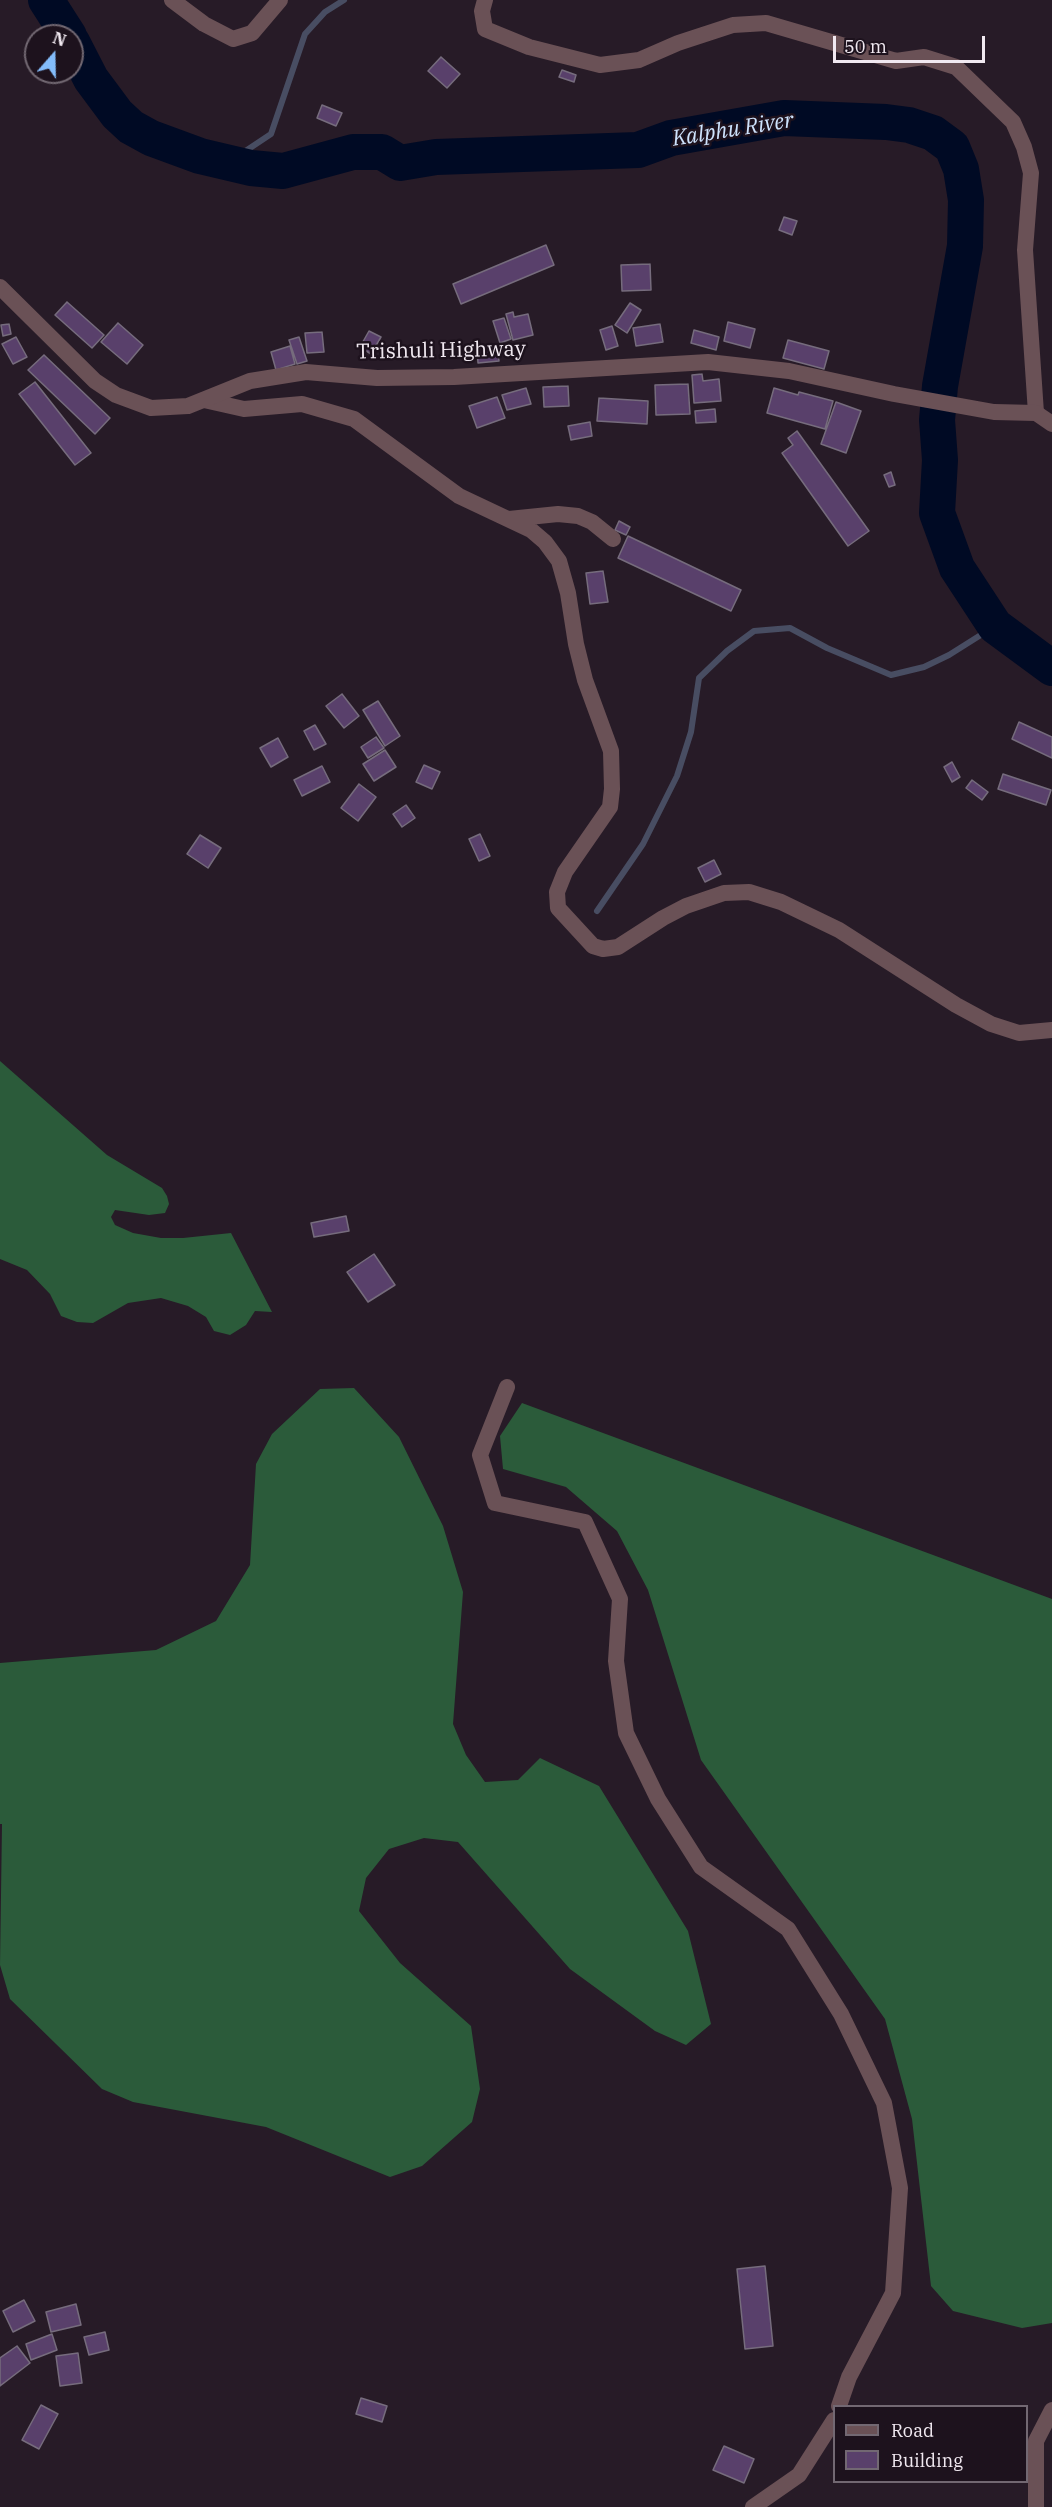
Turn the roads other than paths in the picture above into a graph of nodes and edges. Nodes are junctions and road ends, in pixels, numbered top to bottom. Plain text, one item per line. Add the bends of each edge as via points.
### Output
1 (172, 0) edge
2 (280, 0) edge
3 (485, 0) edge
4 (0, 287) edge
5 (204, 400) junction
6 (1036, 413) junction
7 (1052, 424) edge
8 (509, 519) junction
9 (613, 539) dead end
10 (1052, 1030) edge
11 (507, 1387) dead end
12 (839, 2405) edge
13 (1052, 2410) edge
14 (833, 2422) edge
15 (753, 2507) edge
16 (1036, 2507) edge

1 - 2 street via 233,39 252,33
3 - 6 street via 484,29 529,47 600,65 639,60 733,25 765,22 896,61 924,57 956,68 1012,122 1031,173 1025,250
4 - 5 street, Trishuli Highway via 80,367 116,395 151,408 188,406
5 - 6 street, Trishuli Highway via 250,381 306,372 377,378 454,377 708,362 789,371 994,412
5 - 8 street via 244,409 302,404 354,419 459,496
6 - 7 street
8 - 9 street via 578,516
8 - 10 street via 531,530 559,561 585,680 610,751 610,807 565,872 557,892 558,908 582,936 597,948 618,947 686,906 724,893 749,892 781,902 839,930 991,1024 1018,1034
11 - 12 street via 480,1455 495,1503 585,1522 620,1599 616,1661 626,1733 658,1799 701,1867 788,1929 841,2014 884,2103 900,2188 893,2293 849,2377
13 - 16 street via 1036,2441
14 - 15 street via 799,2475

